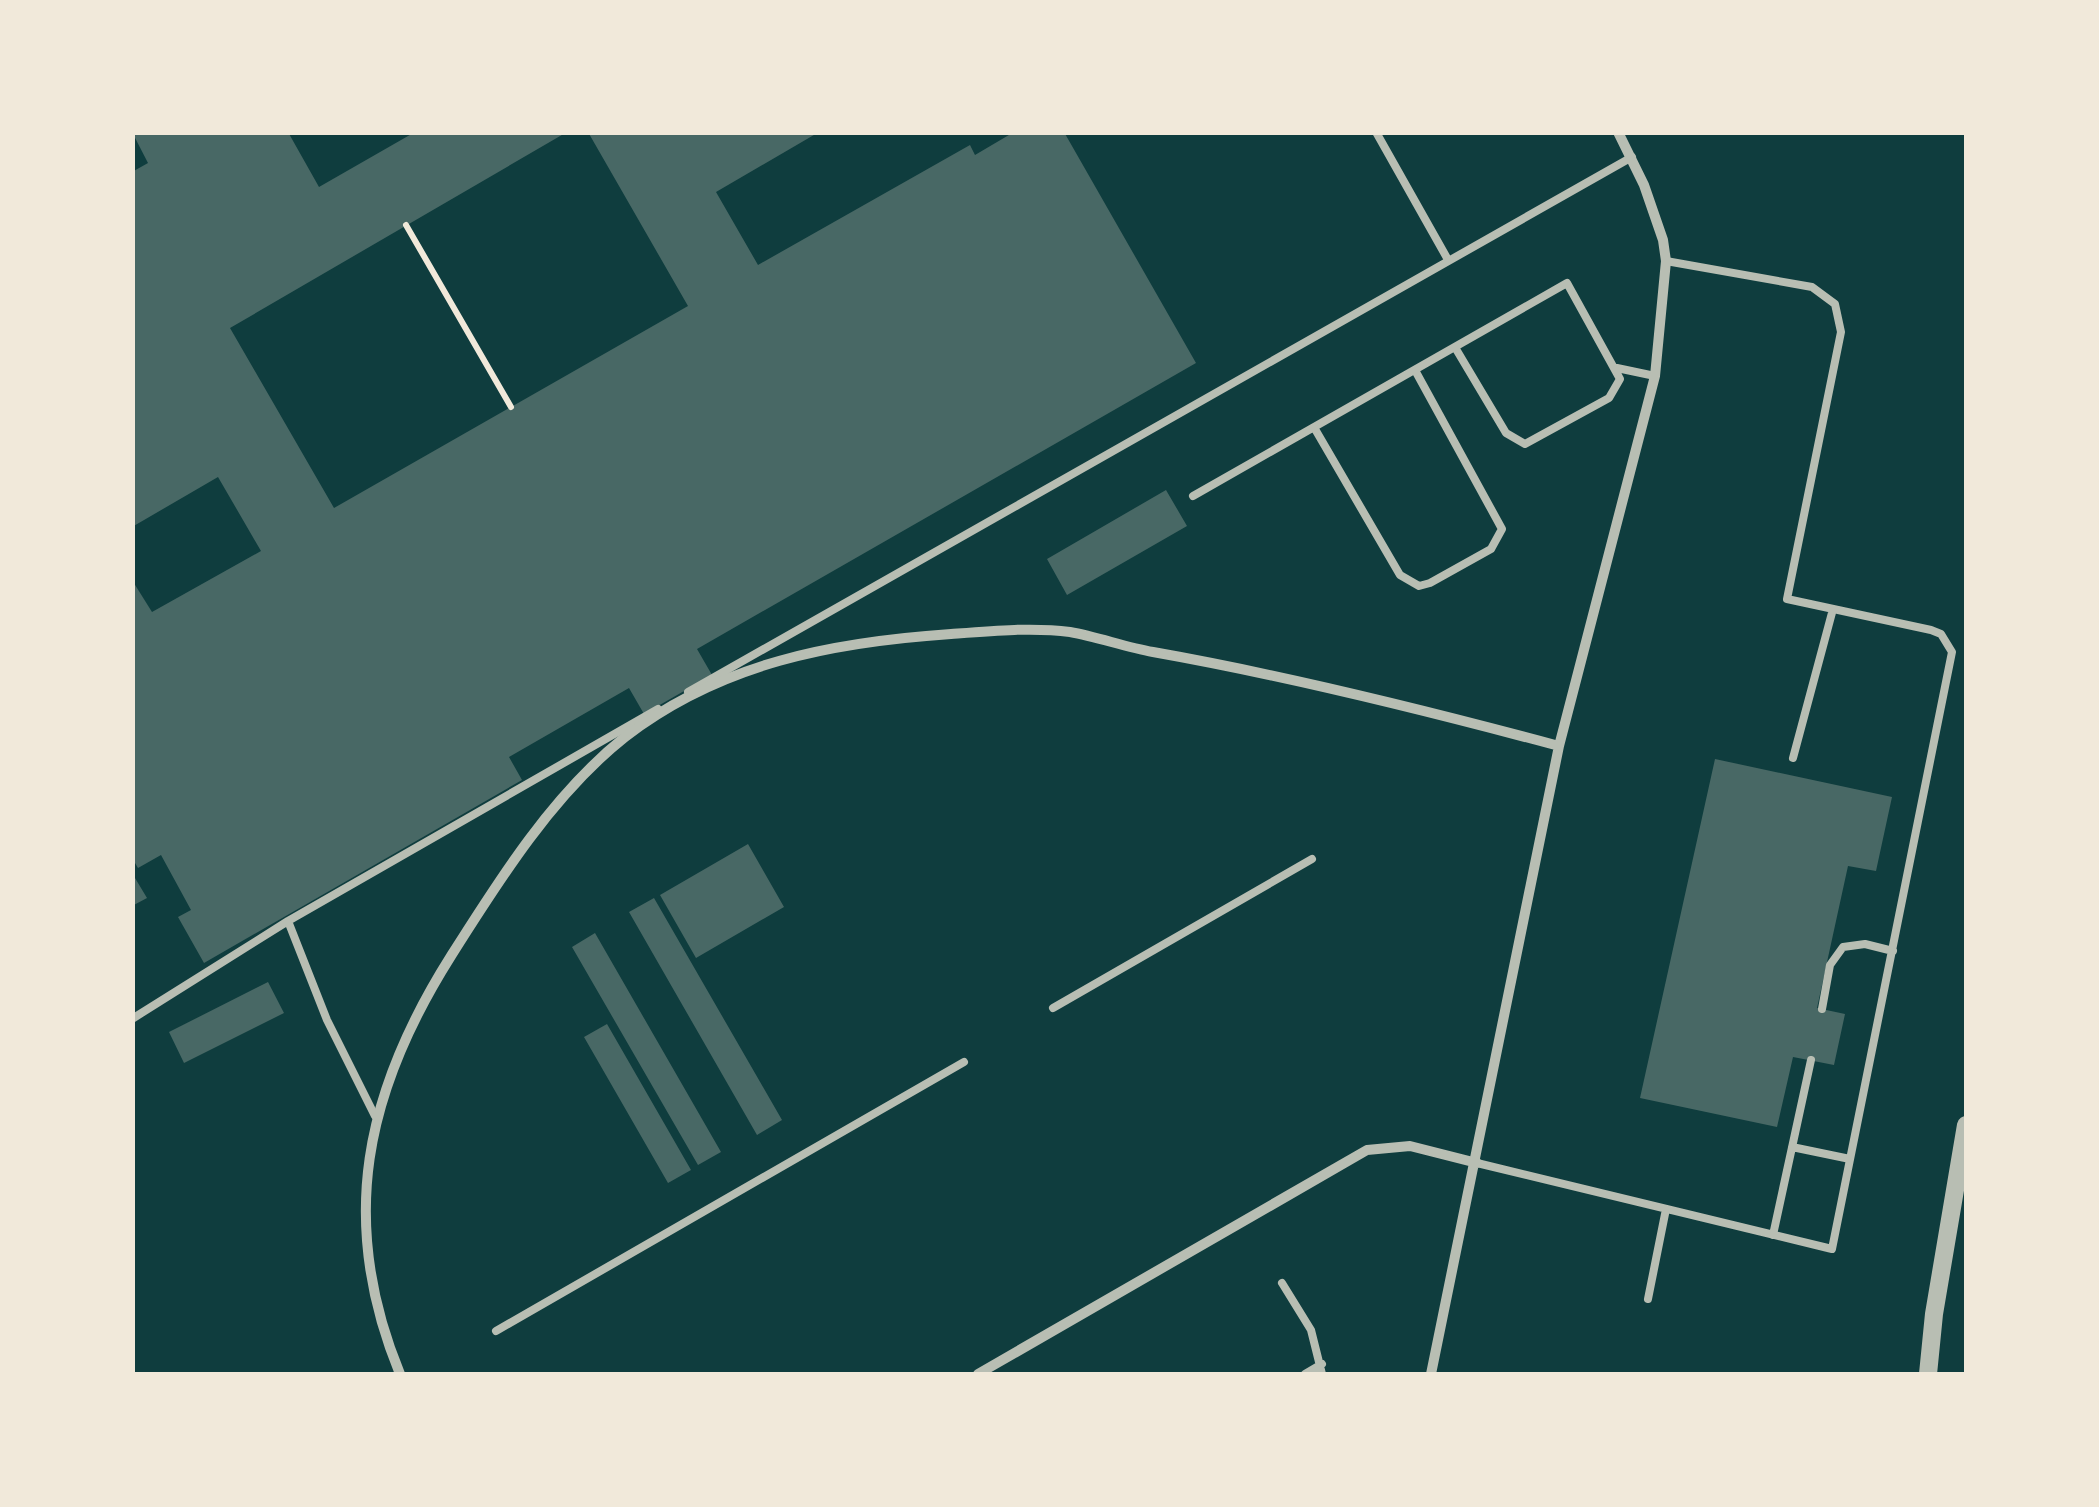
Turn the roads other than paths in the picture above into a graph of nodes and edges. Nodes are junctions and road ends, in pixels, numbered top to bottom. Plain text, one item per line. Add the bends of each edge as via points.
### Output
1 (1376, 132) edge
2 (1618, 132) edge
3 (1632, 157) junction
4 (1447, 258) junction
5 (1666, 261) junction
6 (1456, 349) junction
7 (1617, 368) junction
8 (1416, 372) junction
9 (1655, 376) junction
10 (1316, 429) junction
11 (1194, 496) dead end
12 (1833, 609) junction
13 (1558, 746) junction
14 (1794, 758) dead end
15 (1312, 858) dead end
16 (288, 921) junction
17 (1893, 950) junction
18 (1054, 1008) dead end
19 (1822, 1009) dead end
20 (132, 1019) edge
21 (1811, 1060) dead end
22 (964, 1062) dead end
23 (375, 1116) junction
24 (1966, 1126) edge
25 (1792, 1147) junction
26 (1850, 1159) junction
27 (1477, 1163) junction
28 (1666, 1209) junction
29 (1773, 1235) junction
30 (1282, 1283) dead end
31 (1648, 1298) dead end
32 (496, 1332) dead end
33 (1323, 1364) junction
34 (400, 1374) edge
35 (978, 1374) edge
36 (1305, 1374) edge
37 (1322, 1374) edge
38 (1431, 1374) edge
39 (1928, 1374) edge

1 - 4 lane
2 - 3 street
3 - 4 lane
3 - 5 street
4 - 16 lane
5 - 9 street
5 - 12 lane via 1812,288 1835,304 1840,332 1786,599
6 - 7 lane via 1567,282
6 - 7 lane via 1506,433 1525,444 1609,398 1617,390
6 - 8 lane
7 - 9 lane
8 - 10 lane
8 - 10 lane via 1502,530 1491,548 1446,574 1419,586 1400,575
9 - 13 street
10 - 11 lane
12 - 14 lane
12 - 17 lane via 1931,630 1952,652
13 - 23 street via 1068,632 874,639 804,652 681,700 596,763 520,854 462,938 419,1007
13 - 27 street
15 - 18 lane
16 - 20 lane
16 - 23 lane via 326,1020
17 - 19 lane via 1843,947 1830,965
17 - 26 lane
21 - 25 lane
22 - 32 lane
23 - 34 street via 364,1192 368,1256
24 - 39 street
25 - 26 lane
25 - 29 lane
26 - 29 lane via 1832,1249
27 - 28 lane
27 - 35 street via 1410,1146 1367,1150
27 - 38 street
28 - 29 lane
28 - 31 lane
30 - 33 lane via 1312,1330
33 - 36 lane
33 - 37 lane

